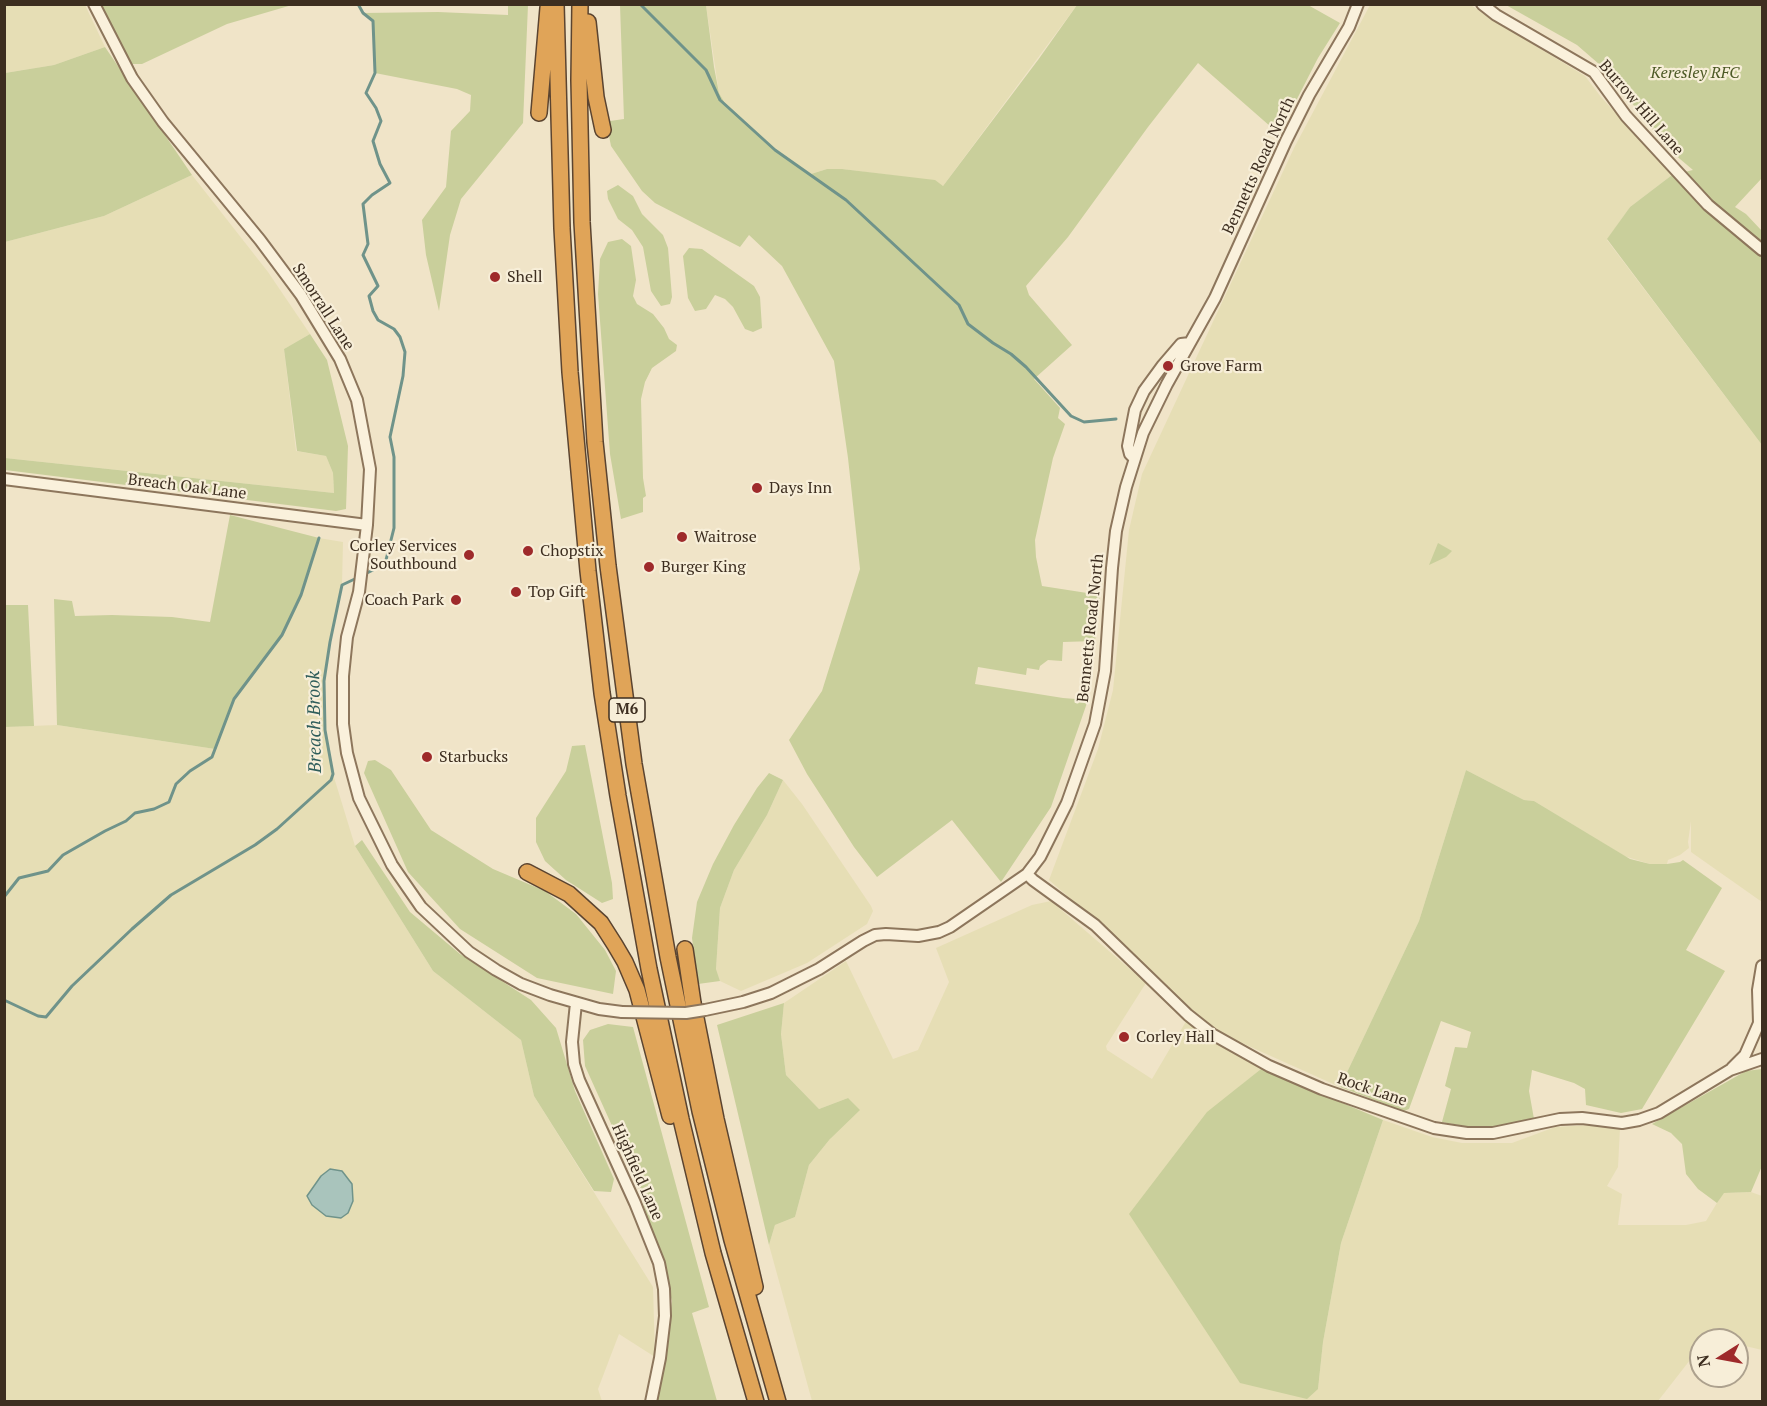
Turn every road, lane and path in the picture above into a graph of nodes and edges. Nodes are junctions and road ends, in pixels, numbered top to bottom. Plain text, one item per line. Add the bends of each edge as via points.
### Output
1 (94, 4) edge
2 (548, 4) edge
3 (556, 4) edge
4 (580, 4) edge
5 (586, 4) edge
6 (1358, 4) edge
7 (1482, 4) edge
8 (539, 113) dead end
9 (603, 130) dead end
10 (1762, 250) edge
11 (1190, 343) junction
12 (1134, 458) junction
13 (4, 479) edge
14 (367, 525) junction
15 (527, 872) dead end
16 (1027, 874) junction
17 (685, 949) dead end
18 (1762, 966) edge
19 (576, 1003) junction
20 (1761, 1025) edge
21 (1762, 1059) edge
22 (1730, 1070) junction
23 (713, 1253) junction
24 (651, 1401) edge
25 (756, 1401) edge
26 (778, 1401) edge
27 (784, 1401) edge

1 - 14 street, Smorrall Lane via 132,78 301,295 340,359 357,400 370,469
2 - 8 highway
3 - 23 highway, M6 via 570,372 602,693 648,969
4 - 26 highway, M6 via 582,222 595,442 633,764 700,1111
5 - 9 highway
6 - 11 street, Bennetts Road North via 1290,133 1215,298
7 - 10 street, Burrow Hill Lane via 1594,72 1626,116 1708,205
11 - 12 street, Bennetts Road North via 1153,412
11 - 12 street, Bennetts Road North via 1181,344 1144,391 1135,410 1128,446
12 - 16 street, Bennetts Road North via 1116,531 1105,671 1095,724 1063,813
13 - 14 street, Breach Oak Lane
14 - 19 street, Smorrall Lane via 343,676 343,724 358,798 387,856 421,907 469,952 521,984
15 - 23 highway via 569,894 601,923 625,962 637,990 677,1142
16 - 19 street, Bennetts Road North, bridge via 939,932 918,936 875,935 819,969 743,1002 686,1013 622,1012
16 - 22 street, Rock Lane via 1095,925 1212,1034 1269,1066 1322,1089 1434,1128 1494,1133 1560,1119 1622,1123 1639,1120 1659,1113
17 - 27 highway via 716,1119
18 - 20 street via 1758,990
19 - 24 street, Highfield Lane via 574,1064 659,1263 664,1289 665,1316
20 - 22 street via 1745,1055
21 - 22 street, Rock Lane
23 - 25 highway, M6

